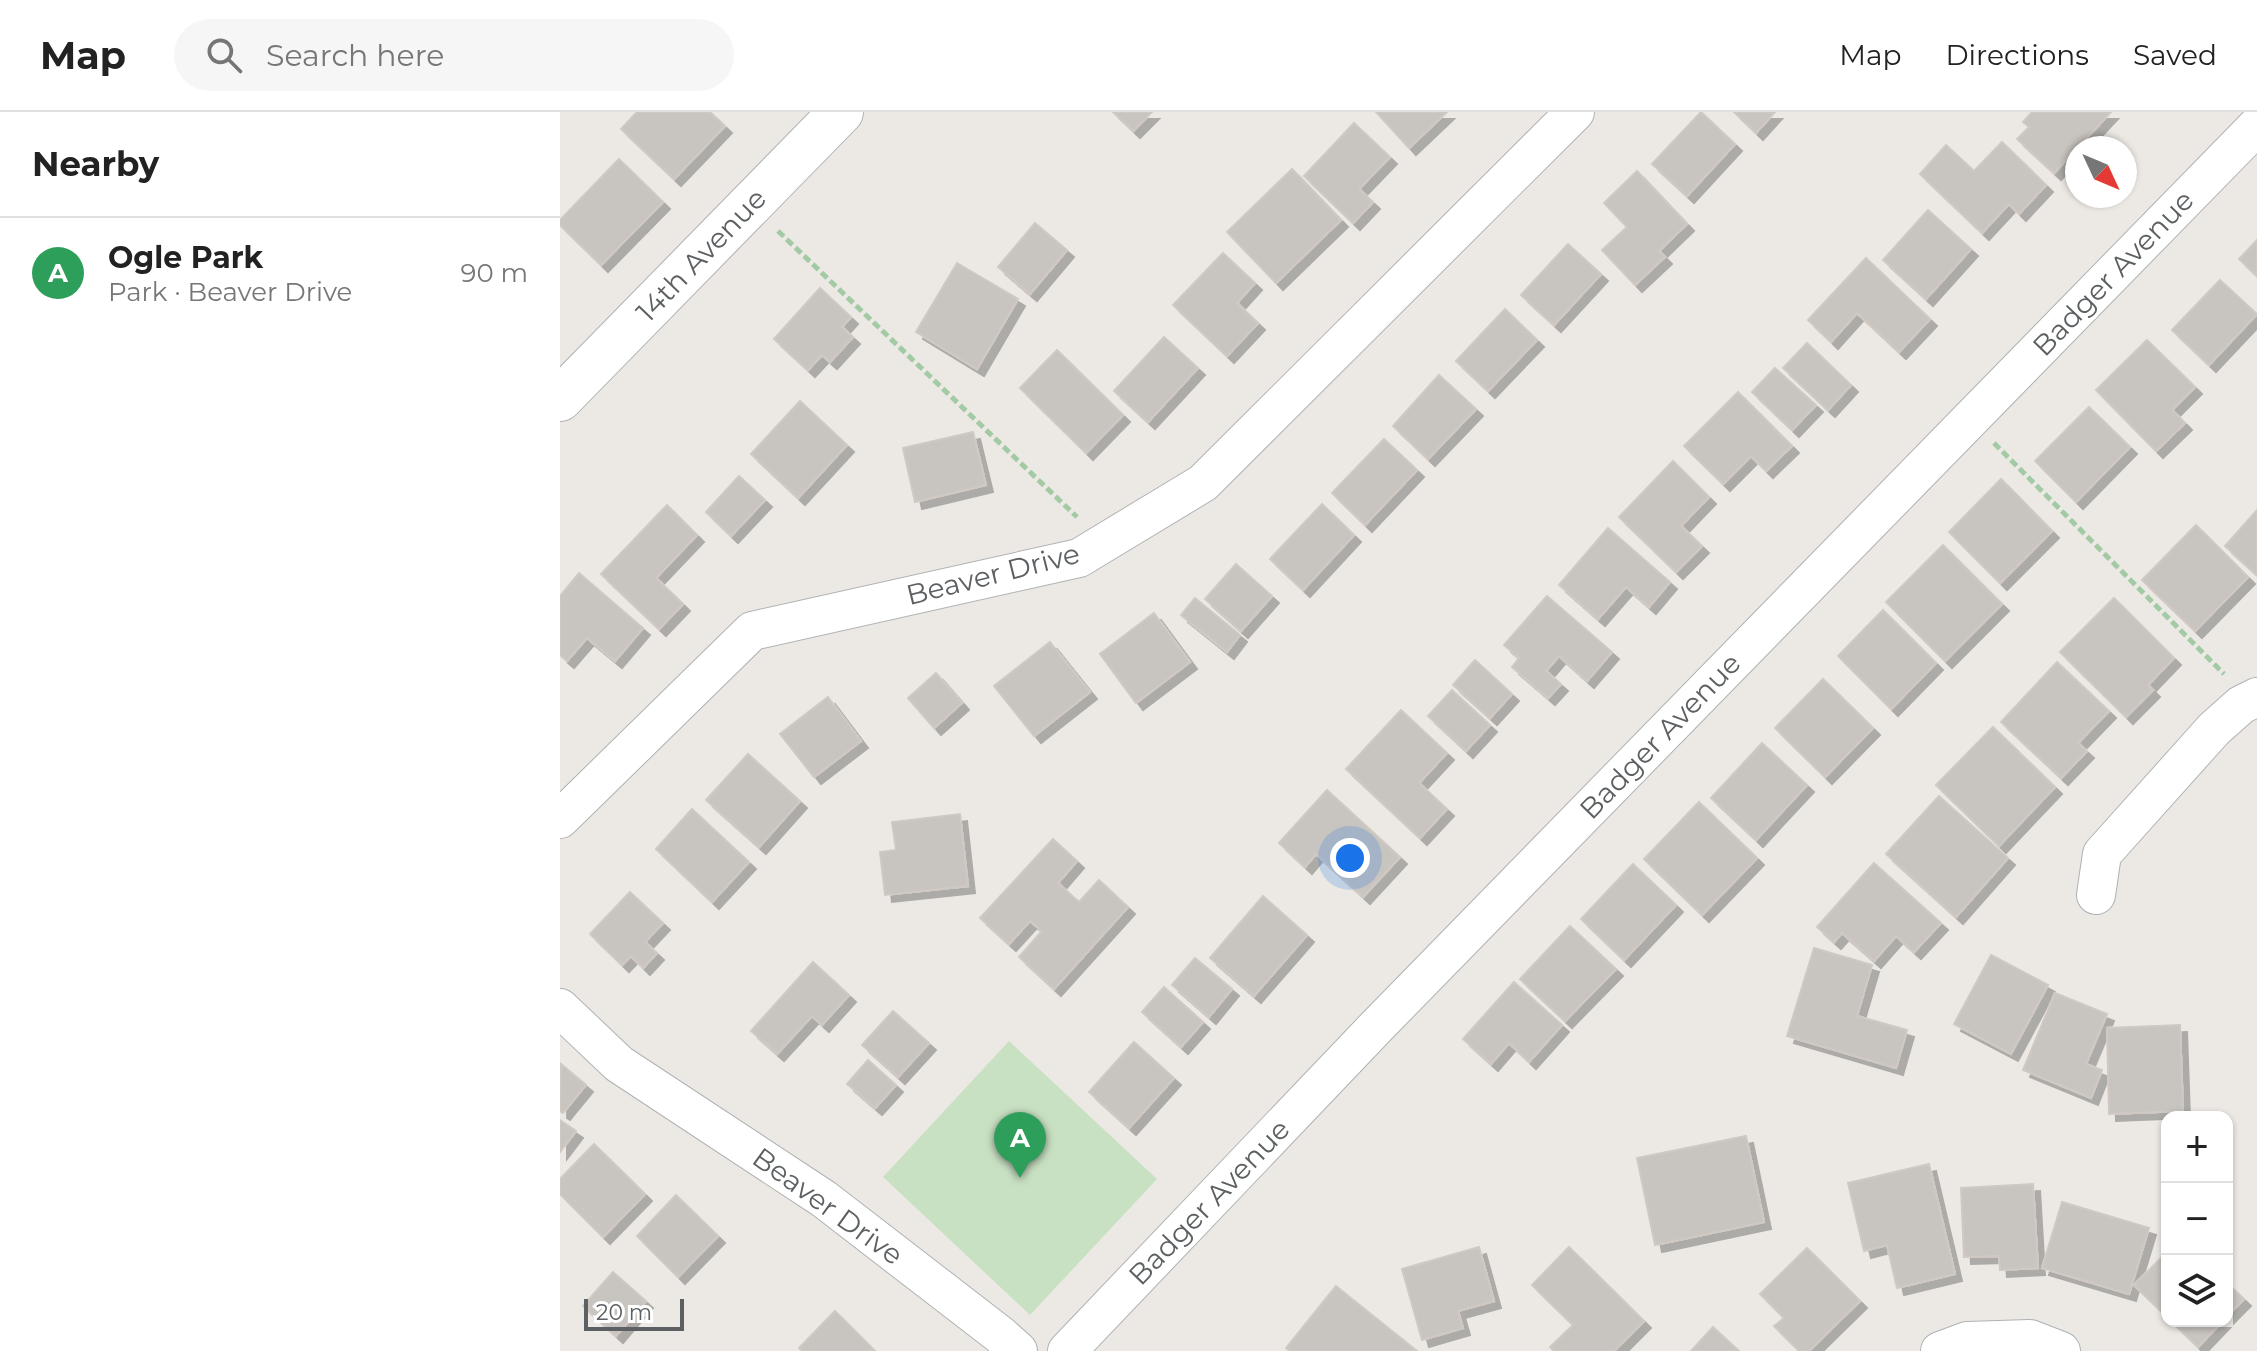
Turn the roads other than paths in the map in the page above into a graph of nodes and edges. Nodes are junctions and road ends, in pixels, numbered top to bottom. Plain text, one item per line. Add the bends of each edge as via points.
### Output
1 (841, 112) edge
2 (1575, 112) edge
3 (2257, 126) edge
4 (560, 399) edge
5 (2247, 700) edge
6 (560, 819) edge
7 (2096, 895) dead end
8 (560, 1008) edge
9 (1018, 1351) edge
10 (1067, 1351) edge
11 (1940, 1351) edge
12 (2061, 1351) edge

1 - 4 street, 14th Avenue
2 - 6 street, Beaver Drive via 1203,483 1079,558 752,631
3 - 10 street, Badger Avenue via 1379,1024
5 - 7 street via 2214,729 2102,854
8 - 9 street, Beaver Drive via 619,1064 824,1199
11 - 12 street via 1967,1341 2030,1339

